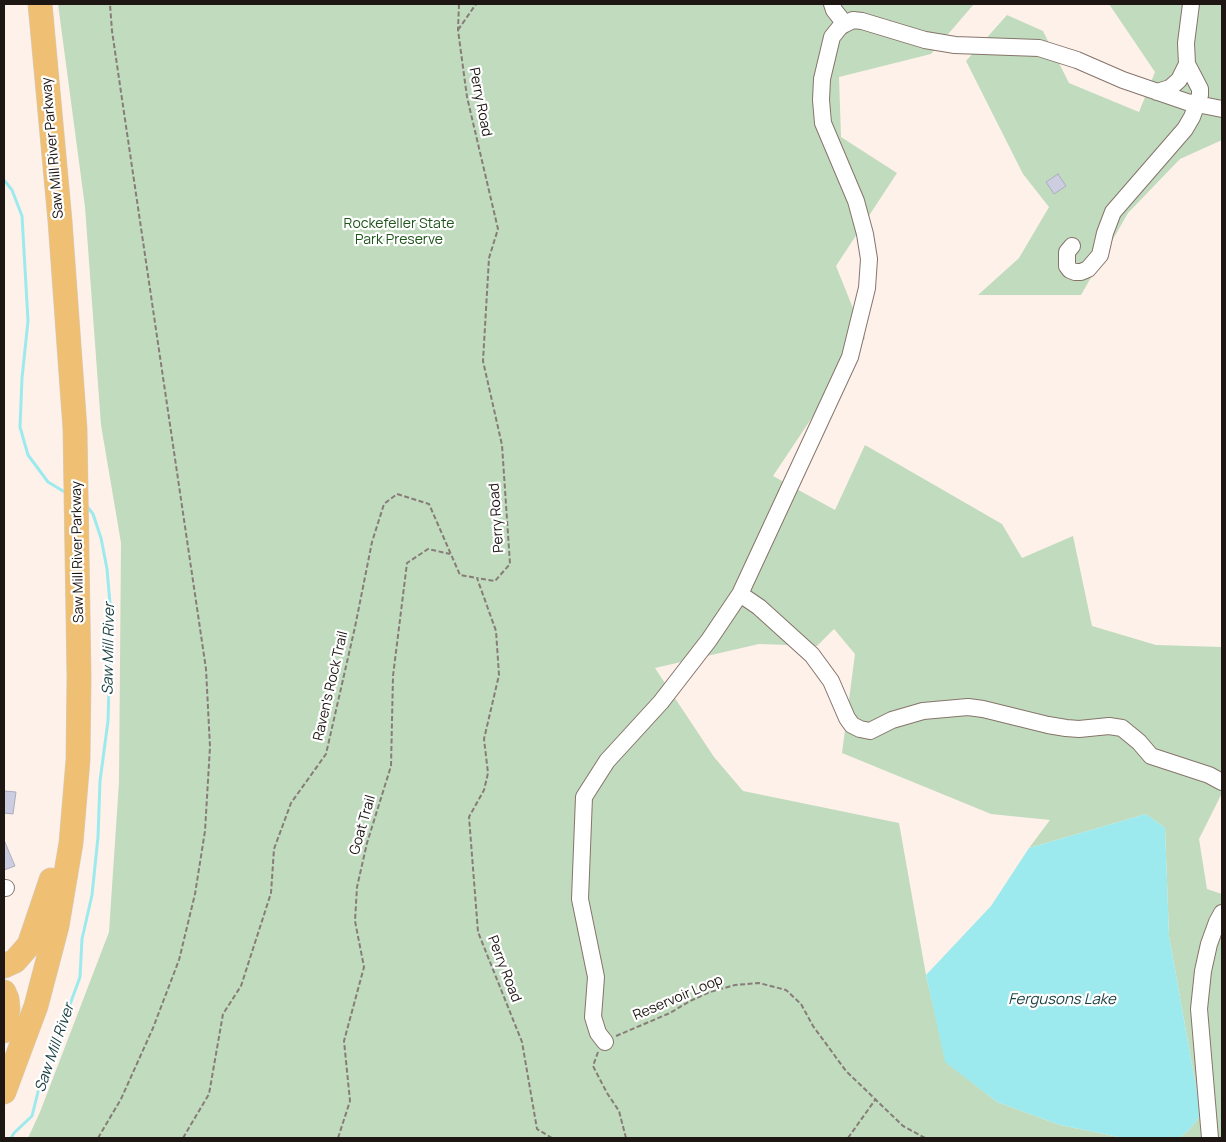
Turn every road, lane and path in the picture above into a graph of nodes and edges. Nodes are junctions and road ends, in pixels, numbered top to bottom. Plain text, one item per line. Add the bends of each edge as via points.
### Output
1 (25, 4) edge
2 (40, 4) edge
3 (110, 4) edge
4 (458, 4) edge
5 (476, 4) edge
6 (832, 4) edge
7 (1191, 4) edge
8 (845, 24) junction
9 (458, 30) junction
10 (1187, 64) junction
11 (1157, 92) junction
12 (1198, 104) junction
13 (1222, 109) edge
14 (1072, 246) dead end
15 (70, 495) junction
16 (451, 554) junction
17 (477, 578) junction
18 (740, 594) junction
19 (1222, 782) edge
20 (51, 880) junction
21 (1222, 913) edge
22 (4, 966) edge
23 (4, 992) edge
24 (4, 1031) edge
25 (605, 1042) junction
26 (4, 1054) edge
27 (4, 1092) edge
28 (875, 1100) junction
29 (98, 1138) edge
30 (183, 1138) edge
31 (338, 1138) edge
32 (552, 1138) edge
33 (626, 1138) edge
34 (848, 1138) edge
35 (925, 1138) edge
36 (1210, 1138) edge

1 - 15 highway, Saw Mill River Parkway
2 - 15 highway, Saw Mill River Parkway via 73,396
3 - 29 path via 206,669 210,747 205,831 195,894 179,960 153,1028 121,1098
4 - 9 path, Perry Road
5 - 9 path
6 - 8 lane
7 - 10 lane
8 - 11 lane via 853,20 862,21 955,46 1039,48
8 - 18 lane via 832,37 822,79 821,100 823,123 856,200 865,234 869,259 867,288 850,357
9 - 17 path, Perry Road via 467,98 498,229 489,258 483,361 502,445 510,564 494,580
10 - 11 lane via 1179,80 1170,88
10 - 12 lane via 1200,89
11 - 12 lane
12 - 13 lane
12 - 14 lane via 1185,129 1113,212 1100,255 1088,269 1075,272 1067,266 1067,252
15 - 20 highway, Saw Mill River Parkway via 64,758
15 - 27 highway, Saw Mill River Parkway via 79,719 76,802 57,926 25,1037
16 - 17 path, Raven's Rock Trail via 460,575
16 - 30 path, Raven's Rock Trail via 429,504 397,494 384,504 372,542 326,754 291,803 274,849 272,893 241,986 223,1014 209,1094
16 - 31 path, Goat Trail via 428,549 407,562 393,676 391,766 357,887 356,921 364,967 344,1041 350,1101
17 - 32 path, Perry Road via 496,632 499,676 484,739 488,772 484,790 469,817 478,932 522,1042 537,1129
18 - 19 lane via 759,606 812,656 830,681 847,718 860,729 870,731 892,720 923,711 968,707 1066,728 1109,726 1122,728 1151,756
18 - 25 lane via 661,702 607,761 584,797 580,899 596,977 593,1016 598,1034
20 - 22 highway via 29,945 15,961
20 - 26 highway, Saw Mill River Parkway via 33,962
21 - 36 lane via 1209,944 1199,1009
23 - 24 highway via 8,1004
25 - 28 path, Reservoir Loop via 710,992 759,983 786,990 801,1004 846,1072
25 - 33 path via 593,1066 619,1111
28 - 34 path
28 - 35 path, Reservoir Loop via 903,1126

